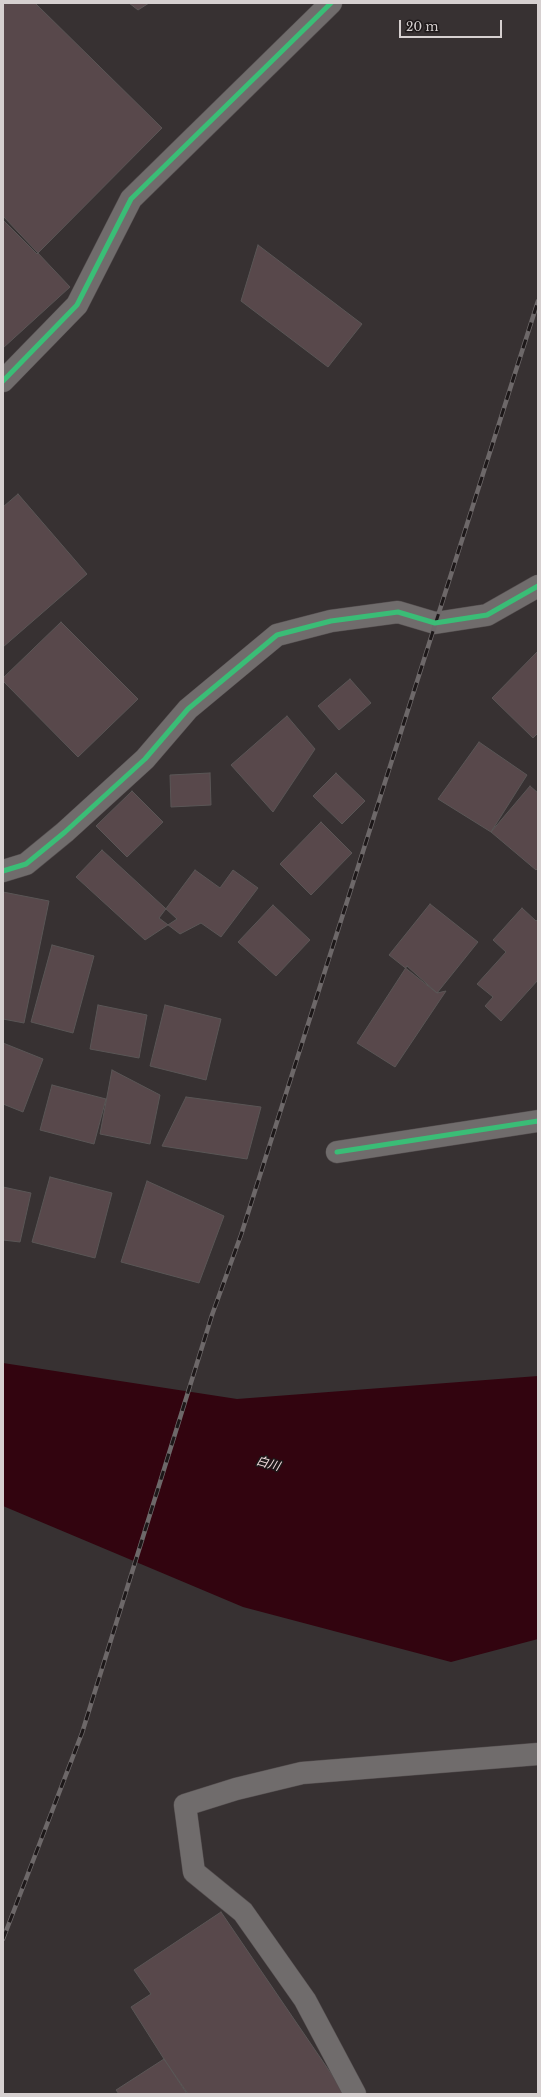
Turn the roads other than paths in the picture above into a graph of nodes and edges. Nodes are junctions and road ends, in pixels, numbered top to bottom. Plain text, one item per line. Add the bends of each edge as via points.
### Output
1 (331, 3) edge
2 (3, 382) edge
3 (538, 586) edge
4 (3, 871) edge
5 (538, 1121) edge
6 (337, 1152) dead end
7 (538, 1754) edge
8 (355, 2094) edge

1 - 2 street via 131,199 77,305
3 - 4 street via 487,615 435,623 398,612 331,621 277,635 188,709 145,759 65,832 26,864
5 - 6 street
7 - 8 street via 302,1773 185,1805 194,1872 243,1912 305,2000

